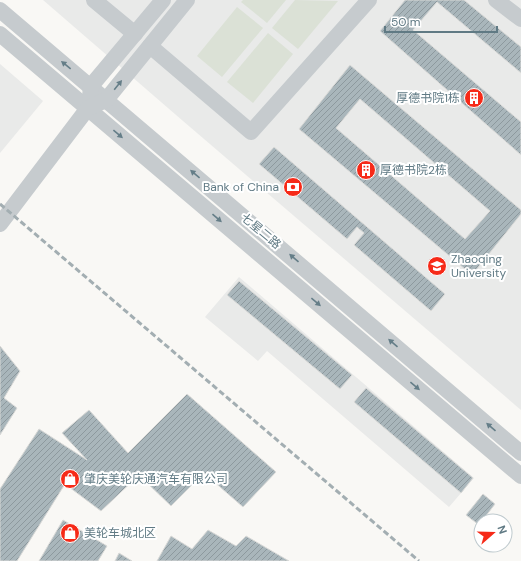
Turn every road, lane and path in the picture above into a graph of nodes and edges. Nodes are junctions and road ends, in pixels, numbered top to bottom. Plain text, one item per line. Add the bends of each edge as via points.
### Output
1 (94, 0) edge
2 (163, 0) edge
3 (187, 0) edge
4 (369, 0) edge
5 (496, 0) edge
6 (0, 10) edge
7 (521, 19) edge
8 (0, 34) edge
9 (135, 34) junction
10 (150, 46) junction
11 (91, 86) junction
12 (106, 100) junction
13 (88, 108) junction
14 (0, 224) edge
15 (521, 453) edge
16 (519, 472) edge

1 - 9 street
2 - 9 street
3 - 10 street
4 - 10 street via 251,132
5 - 7 street
11 -> 6 street, 七星二路
8 - 13 street, 七星二路
9 - 11 street
12 -> 10 street
11 - 12 street, 七星二路
11 - 13 street
12 - 13 street
15 -> 12 street, 七星二路
13 - 14 street
13 -> 16 street, 七星二路

